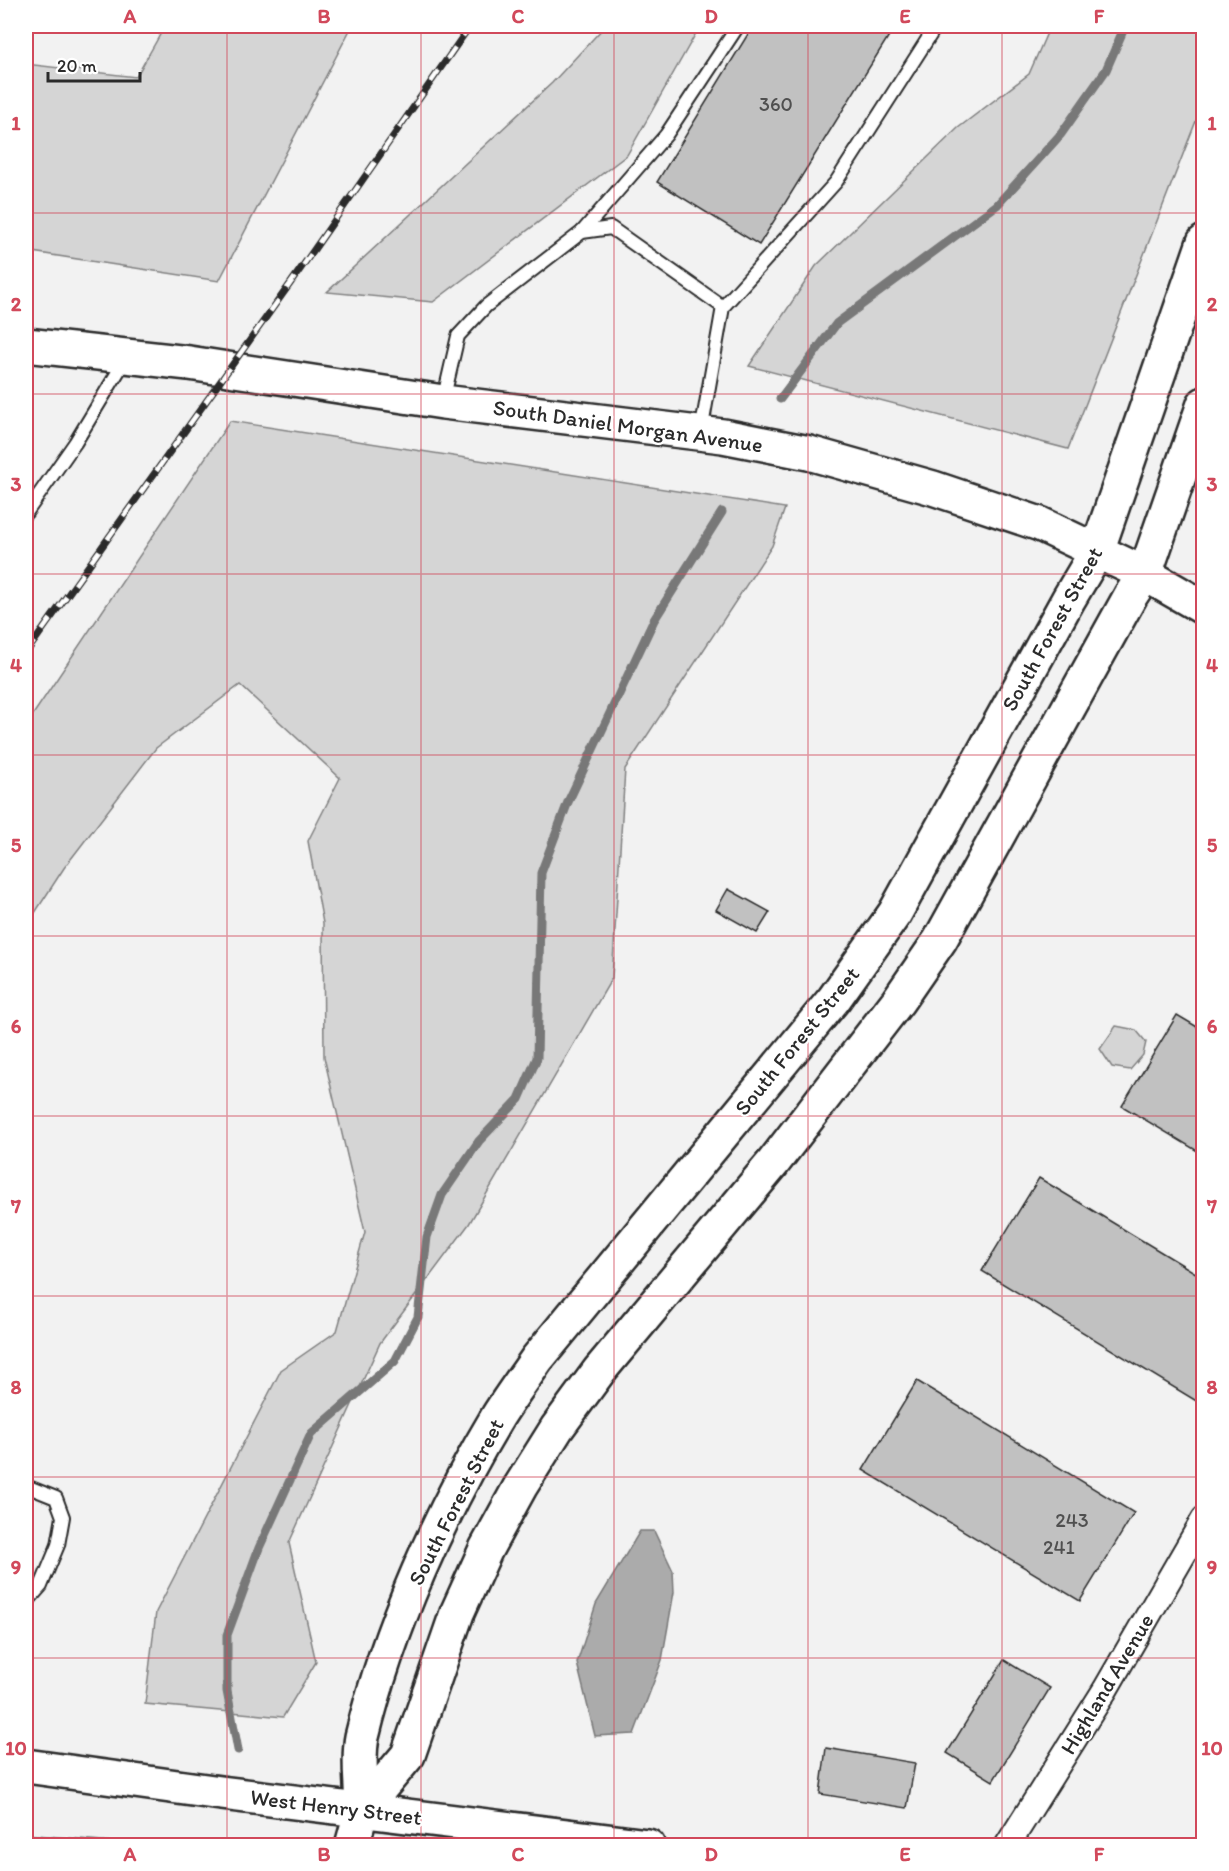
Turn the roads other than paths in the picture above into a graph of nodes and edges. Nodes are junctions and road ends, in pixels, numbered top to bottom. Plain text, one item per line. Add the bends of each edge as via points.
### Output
1 (738, 26) edge
2 (936, 26) edge
3 (582, 232) junction
4 (1203, 242) edge
5 (723, 307) junction
6 (26, 345) edge
7 (127, 356) junction
8 (443, 402) junction
9 (1203, 404) edge
10 (701, 433) junction
11 (26, 513) edge
12 (1097, 551) junction
13 (1145, 574) junction
14 (1203, 608) edge
15 (26, 1486) edge
16 (1203, 1520) edge
17 (26, 1603) edge
18 (26, 1766) edge
19 (361, 1811) junction
20 (352, 1845) edge
21 (648, 1845) edge
22 (1006, 1845) edge

1 - 3 lane via 666,135
2 - 5 lane via 836,182
3 - 5 lane via 611,228
3 - 8 lane via 486,306 458,336
4 - 12 street, South Forest Street
5 - 10 lane
6 - 7 street, South Daniel Morgan Avenue
7 - 8 street, South Daniel Morgan Avenue
7 - 11 lane via 75,443
8 - 10 street, South Daniel Morgan Avenue
9 - 13 street, South Forest Street
10 - 12 street, South Daniel Morgan Avenue via 808,453 933,488 1040,524
12 - 13 street, South Daniel Morgan Avenue
12 - 19 street, South Forest Street via 895,913 834,999 537,1359 499,1414 435,1535 382,1666 361,1740
13 - 14 street, South Daniel Morgan Avenue
13 - 19 street, South Forest Street via 940,940 773,1163 599,1371 551,1438 486,1549 439,1662 408,1755
15 - 17 lane via 56,1498 63,1517 58,1545 40,1586
16 - 22 street, Highland Avenue via 1105,1690
18 - 19 street, West Henry Street
19 - 20 street, South Forest Street
19 - 21 street, West Henry Street

